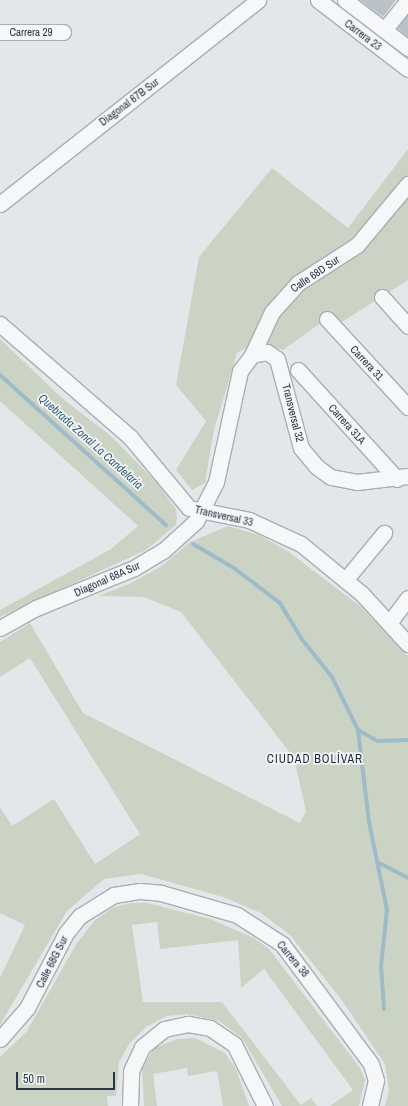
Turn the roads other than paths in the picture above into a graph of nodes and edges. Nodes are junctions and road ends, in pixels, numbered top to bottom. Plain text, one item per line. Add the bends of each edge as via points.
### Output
1 (258, 0) edge
2 (318, 0) edge
3 (345, 0) edge
4 (408, 0) edge
5 (384, 30) junction
6 (0, 32) edge
7 (63, 32) dead end
8 (408, 48) edge
9 (408, 69) edge
10 (408, 184) edge
11 (0, 204) edge
12 (382, 296) dead end
13 (327, 319) dead end
14 (0, 324) edge
15 (408, 326) edge
16 (252, 355) junction
17 (298, 370) dead end
18 (408, 406) edge
19 (402, 477) edge
20 (203, 513) junction
21 (384, 533) dead end
22 (346, 579) junction
23 (408, 598) edge
24 (389, 623) junction
25 (0, 628) edge
26 (408, 644) edge
27 (114, 895) joint
28 (0, 1039) edge
29 (130, 1106) edge
30 (265, 1106) edge
31 (370, 1106) edge

1 - 11 street, Diagonal 67B Sur
2 - 9 street, Carrera 23
3 - 5 street, Carrera 23
4 - 5 street
5 - 8 street, Carrera 23
6 - 7 street, Carrera 29
10 - 16 street, Calle 68D Sur via 357,245 284,296 265,325
12 - 15 street
13 - 18 street, Carrera 31
14 - 20 street, Transversal 33 via 130,437 184,503
16 - 19 street, Transversal 32 via 267,352 276,359 301,448 317,468 347,481
16 - 20 street, Calle 68D Sur via 239,376 216,482
17 - 19 street, Carrera 31A
20 - 22 street, Transversal 33 via 268,527 301,544
20 - 25 street, Diagonal 68A Sur via 178,539 134,568 36,608
21 - 22 street
22 - 24 street, Transversal 33
23 - 24 street
24 - 26 street, Transversal 33
27 - 28 street, Calle 68G Sur via 89,909 73,924 27,1008
27 - 31 street, Carrera 38 via 140,891 181,898 237,915 276,938 371,1064 376,1080
29 - 30 street via 131,1071 148,1040 164,1029 188,1024 218,1032 240,1053

